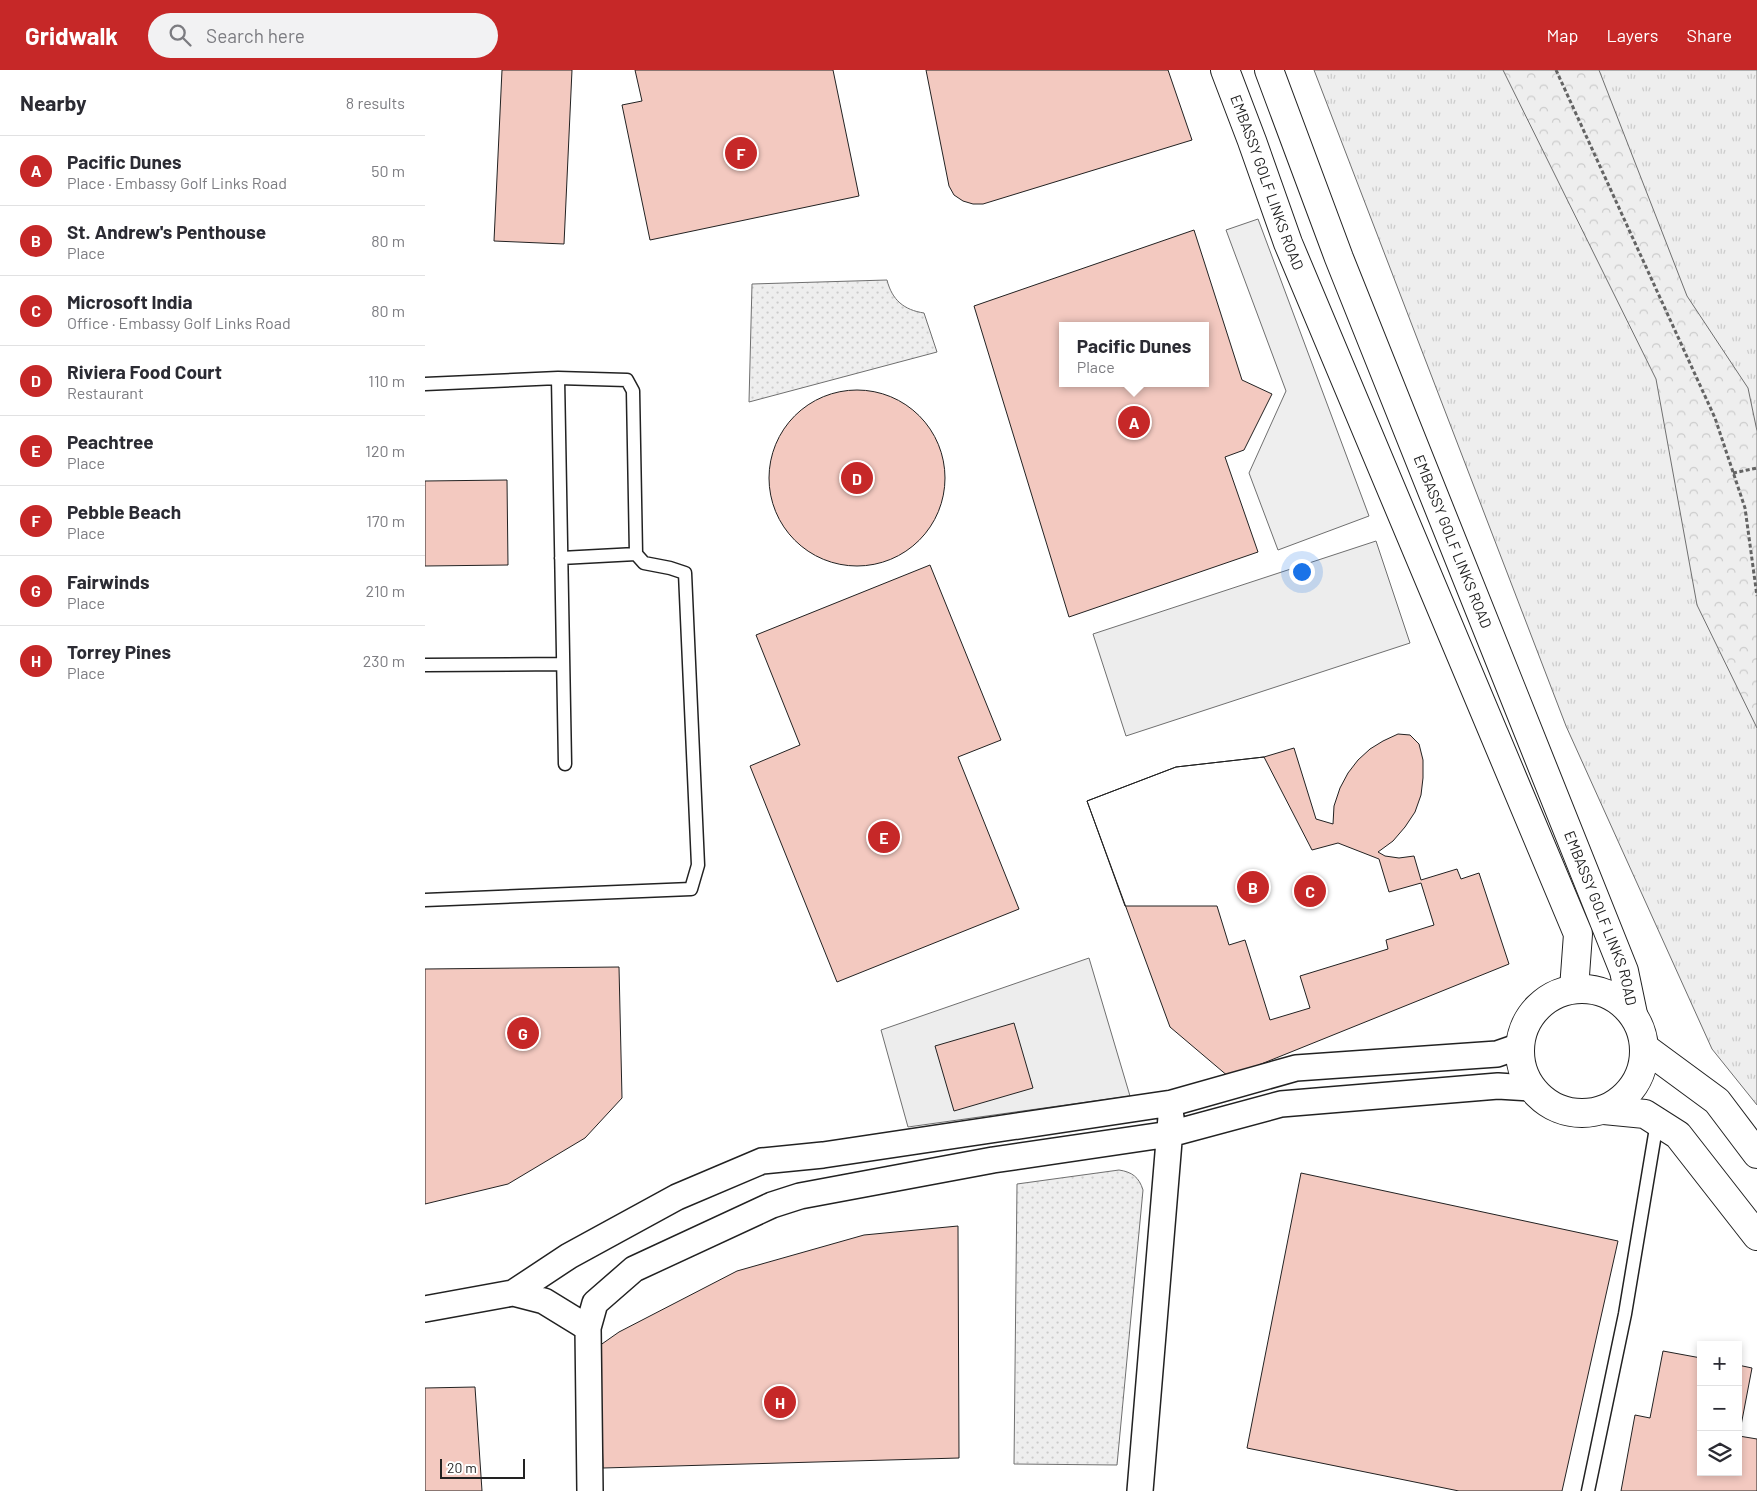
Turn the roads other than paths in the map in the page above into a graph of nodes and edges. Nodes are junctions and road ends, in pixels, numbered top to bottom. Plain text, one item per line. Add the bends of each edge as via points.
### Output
1 (1225, 70) edge
2 (1269, 70) edge
3 (558, 378) junction
4 (425, 384) edge
5 (636, 554) junction
6 (561, 558) junction
7 (563, 664) junction
8 (425, 665) edge
9 (565, 764) dead end
10 (425, 900) edge
11 (1574, 989) junction
12 (1633, 1014) junction
13 (1520, 1046) junction
14 (1645, 1048) junction
15 (1531, 1088) junction
16 (1171, 1103) junction
17 (1604, 1110) junction
18 (1657, 1122) junction
19 (1170, 1134) junction
20 (1757, 1154) edge
21 (1757, 1236) edge
22 (513, 1293) junction
23 (425, 1309) edge
24 (588, 1328) junction
25 (590, 1491) edge
26 (1141, 1491) edge
27 (1588, 1491) edge

1 - 11 street, EMBASSY GOLF LINKS ROAD via 1288,243 1578,934
2 - 12 street, EMBASSY GOLF LINKS ROAD via 1339,258 1624,971
3 - 4 lane
3 - 5 lane via 627,380 633,390
3 - 6 lane
5 - 6 lane
5 - 10 lane via 644,563 685,573 698,865 691,889
6 - 7 lane
7 - 8 lane
7 - 9 lane
11 - 12 street via 1591,989 1607,994
11 - 13 street via 1553,996 1536,1008 1524,1027
12 - 14 street
13 - 15 street via 1521,1069
13 - 16 street via 1497,1054 1296,1068
14 - 17 street via 1643,1068 1634,1086 1621,1100
14 - 20 street via 1717,1101
15 - 17 street via 1546,1103 1564,1111 1584,1114
15 - 19 street via 1497,1086 1281,1104
16 - 19 street
16 - 22 street via 823,1155 761,1161 677,1197 569,1256
17 - 18 street via 1645,1114
18 - 21 street via 1678,1135
18 - 27 lane via 1625,1314
19 - 24 street via 993,1160 800,1196 634,1268 595,1303
19 - 26 street
22 - 23 street
22 - 24 street via 544,1301
24 - 25 street

